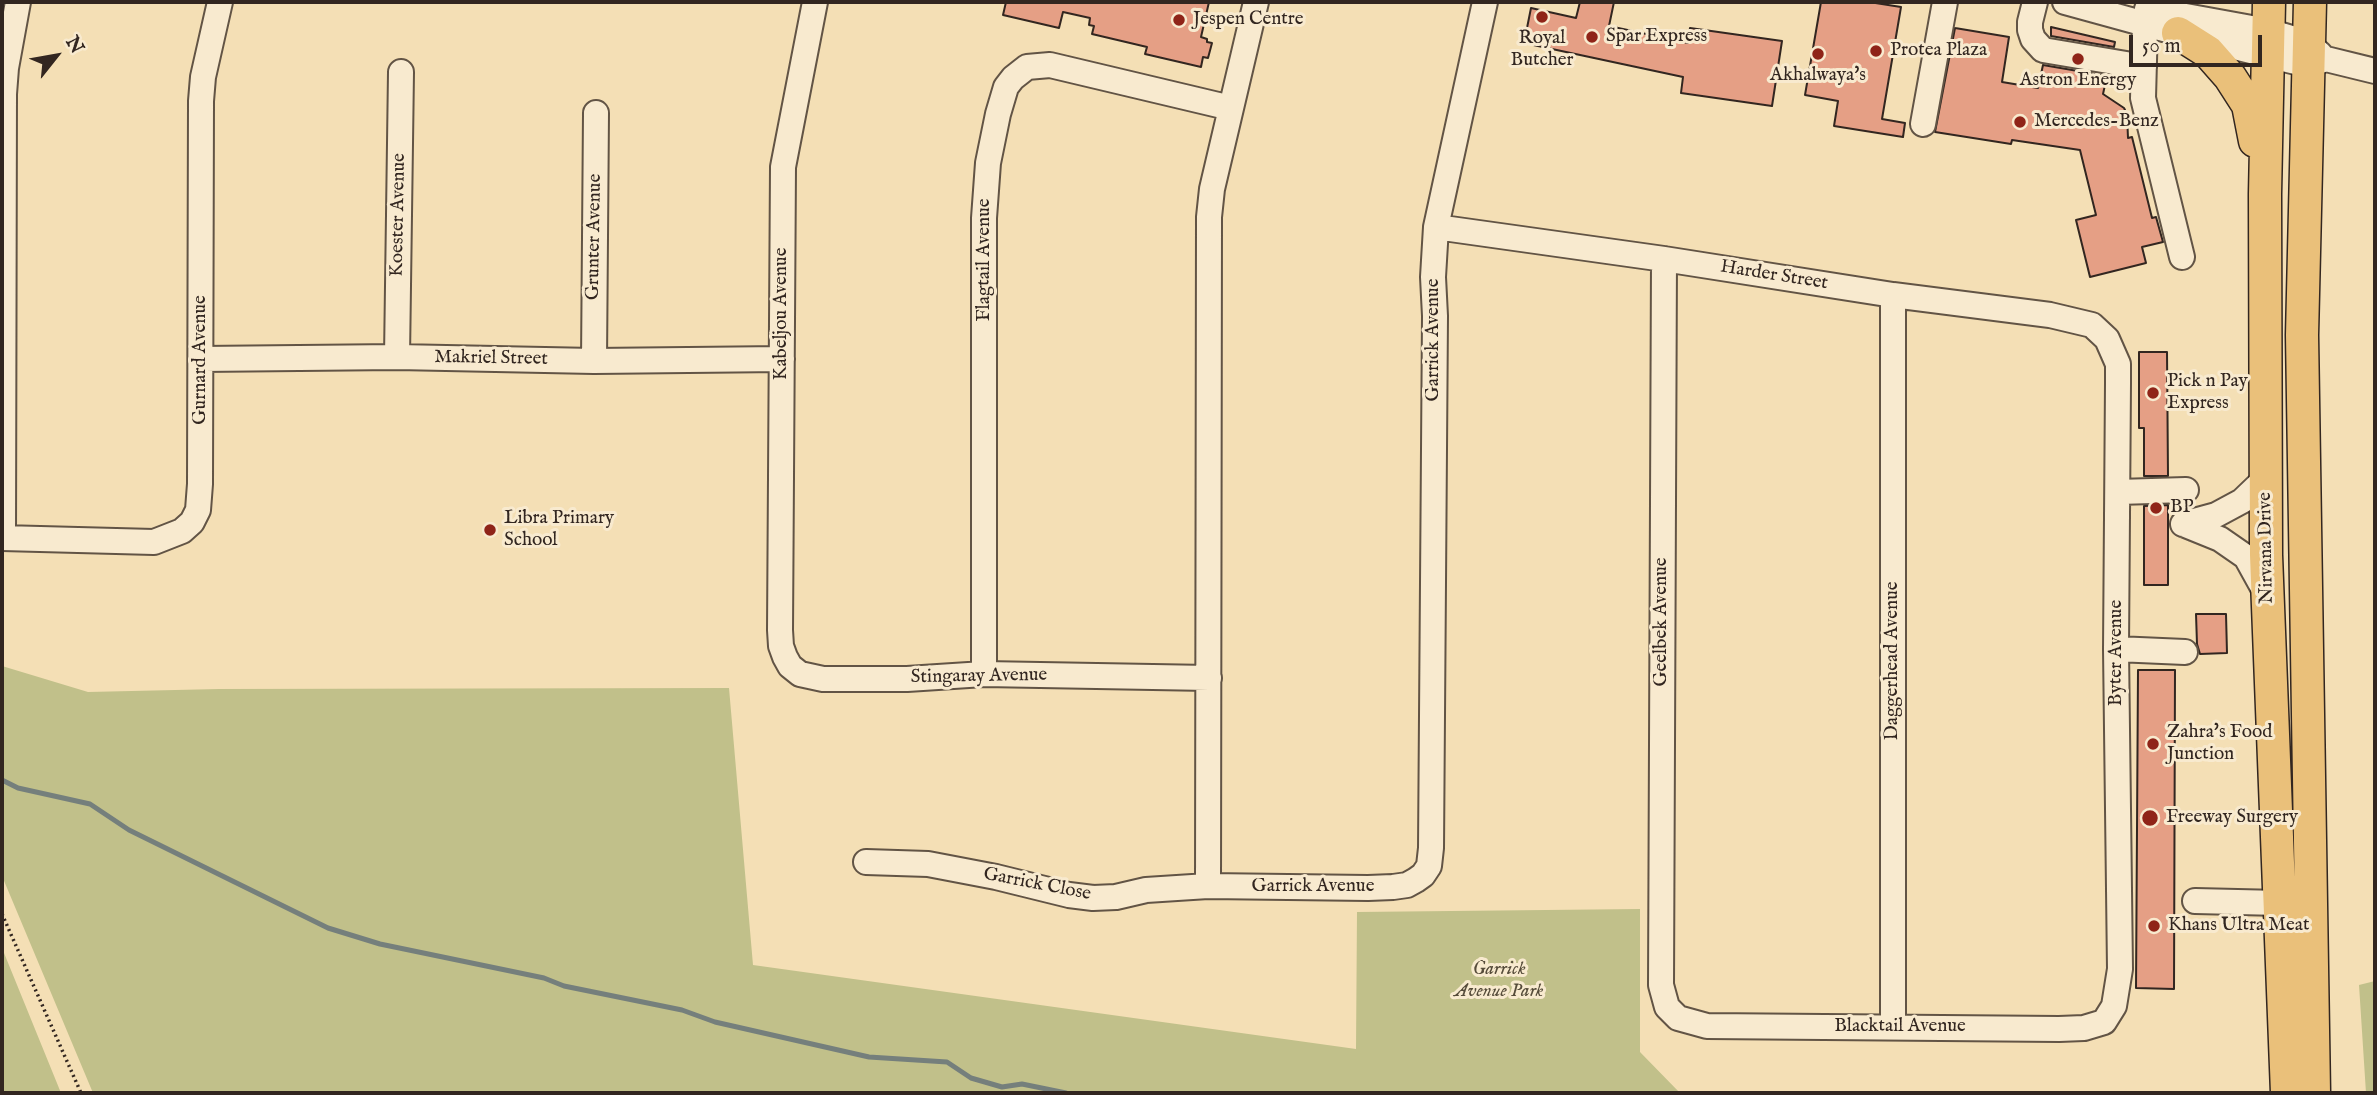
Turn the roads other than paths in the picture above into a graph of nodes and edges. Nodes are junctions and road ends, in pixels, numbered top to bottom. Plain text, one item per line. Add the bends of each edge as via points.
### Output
1 (18, 2) edge
2 (219, 2) edge
3 (815, 2) edge
4 (1256, 2) edge
5 (1485, 2) edge
6 (1945, 2) edge
7 (2035, 2) edge
8 (2065, 2) edge
9 (2118, 2) edge
10 (2310, 2) edge
11 (2164, 18) edge
12 (2268, 29) edge
13 (2314, 56) junction
14 (2144, 67) junction
15 (2375, 71) edge
16 (401, 72) dead end
17 (1231, 108) junction
18 (596, 113) dead end
19 (1923, 124) dead end
20 (2265, 194) junction
21 (1436, 227) junction
22 (2182, 257) dead end
23 (1664, 259) junction
24 (1893, 295) junction
25 (2107, 339) joint
26 (397, 357) junction
27 (201, 359) junction
28 (782, 359) junction
29 (594, 361) junction
30 (2266, 478) junction
31 (2186, 490) dead end
32 (2118, 492) junction
33 (2, 538) edge
34 (2267, 596) junction
35 (780, 630) joint
36 (2116, 649) junction
37 (2185, 652) dead end
38 (984, 674) junction
39 (1209, 678) junction
40 (866, 862) dead end
41 (1208, 886) junction
42 (2195, 901) dead end
43 (2280, 903) junction
44 (2120, 969) joint
45 (1661, 985) joint
46 (1893, 1027) junction
47 (2287, 1093) edge
48 (2314, 1093) edge

1 - 33 street via 4,94
2 - 27 street, Gurnard Avenue via 201,102
3 - 28 street, Kabeljou Avenue via 783,167
4 - 17 street
5 - 21 street, Garrick Avenue
6 - 19 street
7 - 14 street via 2030,30 2043,50
8 - 11 street
9 - 11 street
10 - 13 main road, Nirvana Drive
11 - 12 street
11 - 14 street
11 - 20 main road via 2219,64 2248,105
12 - 13 street
12 - 20 main road, Nirvana Drive
13 - 15 street
13 - 48 main road, Nirvana Drive via 2302,349
14 - 22 street via 2147,119
16 - 26 street, Koester Avenue
17 - 38 street, Flagtail Avenue via 1050,65 1027,67 1006,88 988,163 984,218
17 - 39 street via 1209,217
18 - 29 street, Grunter Avenue
20 - 30 main road, Nirvana Drive
21 - 23 street, Harder Street
21 - 41 street, Garrick Avenue via 1429,866 1423,876 1393,887
23 - 24 street, Harder Street
23 - 45 street, Geelbek Avenue
24 - 25 street, Harder Street via 2077,320 2092,325
24 - 46 street, Daggerhead Avenue
25 - 32 street, Byter Avenue via 2118,364
26 - 27 street, Makriel Street
26 - 29 street, Makriel Street
27 - 33 street, Gurnard Avenue via 198,510 183,531 154,542
28 - 29 street, Makriel Street
28 - 35 street, Kabeljou Avenue
30 - 34 main road, Nirvana Drive
30 - 34 street via 2242,501 2216,515 2183,524 2220,539 2246,557
31 - 32 street
32 - 36 street, Byter Avenue
34 - 43 main road, Nirvana Drive
35 - 38 street, Stingaray Avenue via 790,666 808,677 907,679
36 - 37 street
36 - 44 street, Byter Avenue
38 - 39 street, Stingaray Avenue
39 - 41 street
40 - 41 street, Garrick Close via 928,864 1093,898
42 - 43 street
43 - 47 main road, Nirvana Drive
44 - 46 street, Blacktail Avenue via 2114,1006 2104,1022 2095,1026
45 - 46 street, Blacktail Avenue via 1672,1013 1689,1023

